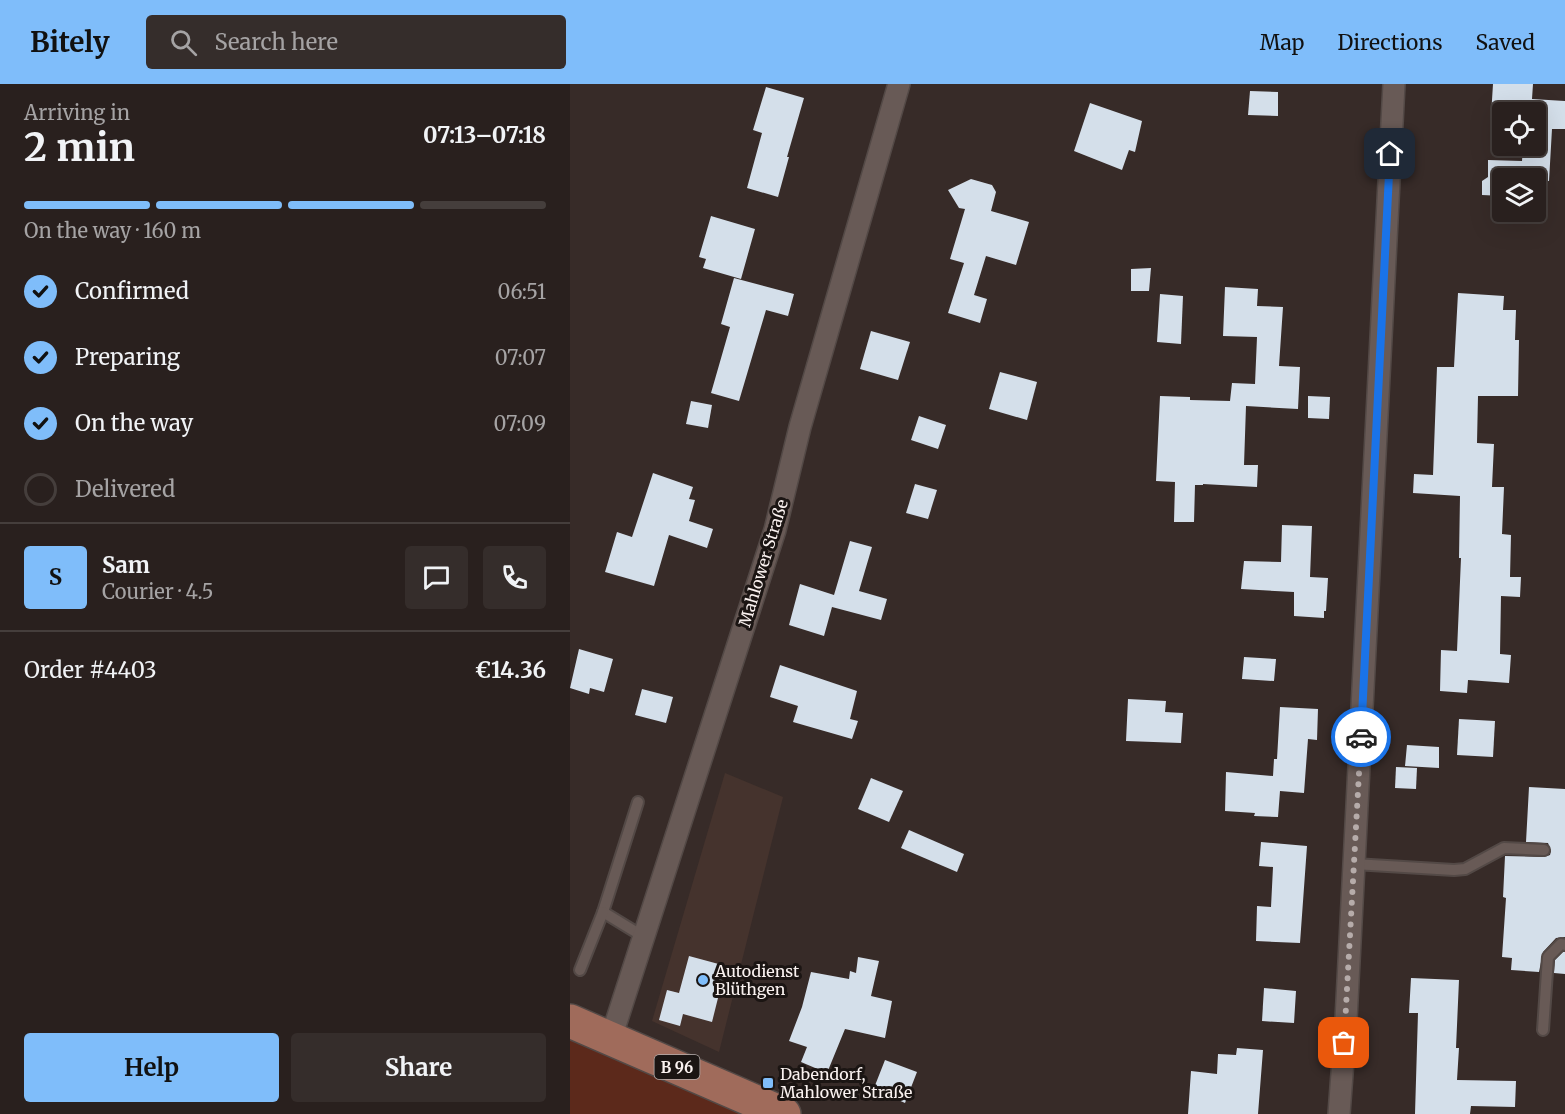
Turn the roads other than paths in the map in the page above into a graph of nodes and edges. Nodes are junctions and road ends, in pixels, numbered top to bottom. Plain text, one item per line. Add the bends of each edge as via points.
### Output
1 (899, 84) edge
2 (1394, 84) edge
3 (638, 802) dead end
4 (1544, 850) dead end
5 (1354, 864) junction
6 (603, 912) junction
7 (644, 937) junction
8 (1565, 945) edge
9 (580, 970) dead end
10 (570, 1021) edge
11 (1543, 1030) dead end
12 (611, 1038) junction
13 (784, 1114) edge
14 (1339, 1114) edge

1 - 7 street, Mahlower Straße via 800,427 775,530
2 - 5 street
3 - 6 lane
4 - 5 lane via 1504,848 1465,869 1454,870
5 - 14 street
6 - 7 lane
6 - 9 lane
7 - 12 street, Mahlower Straße
8 - 11 lane via 1561,944 1548,957
10 - 12 main road, B 96
12 - 13 main road, B 96

